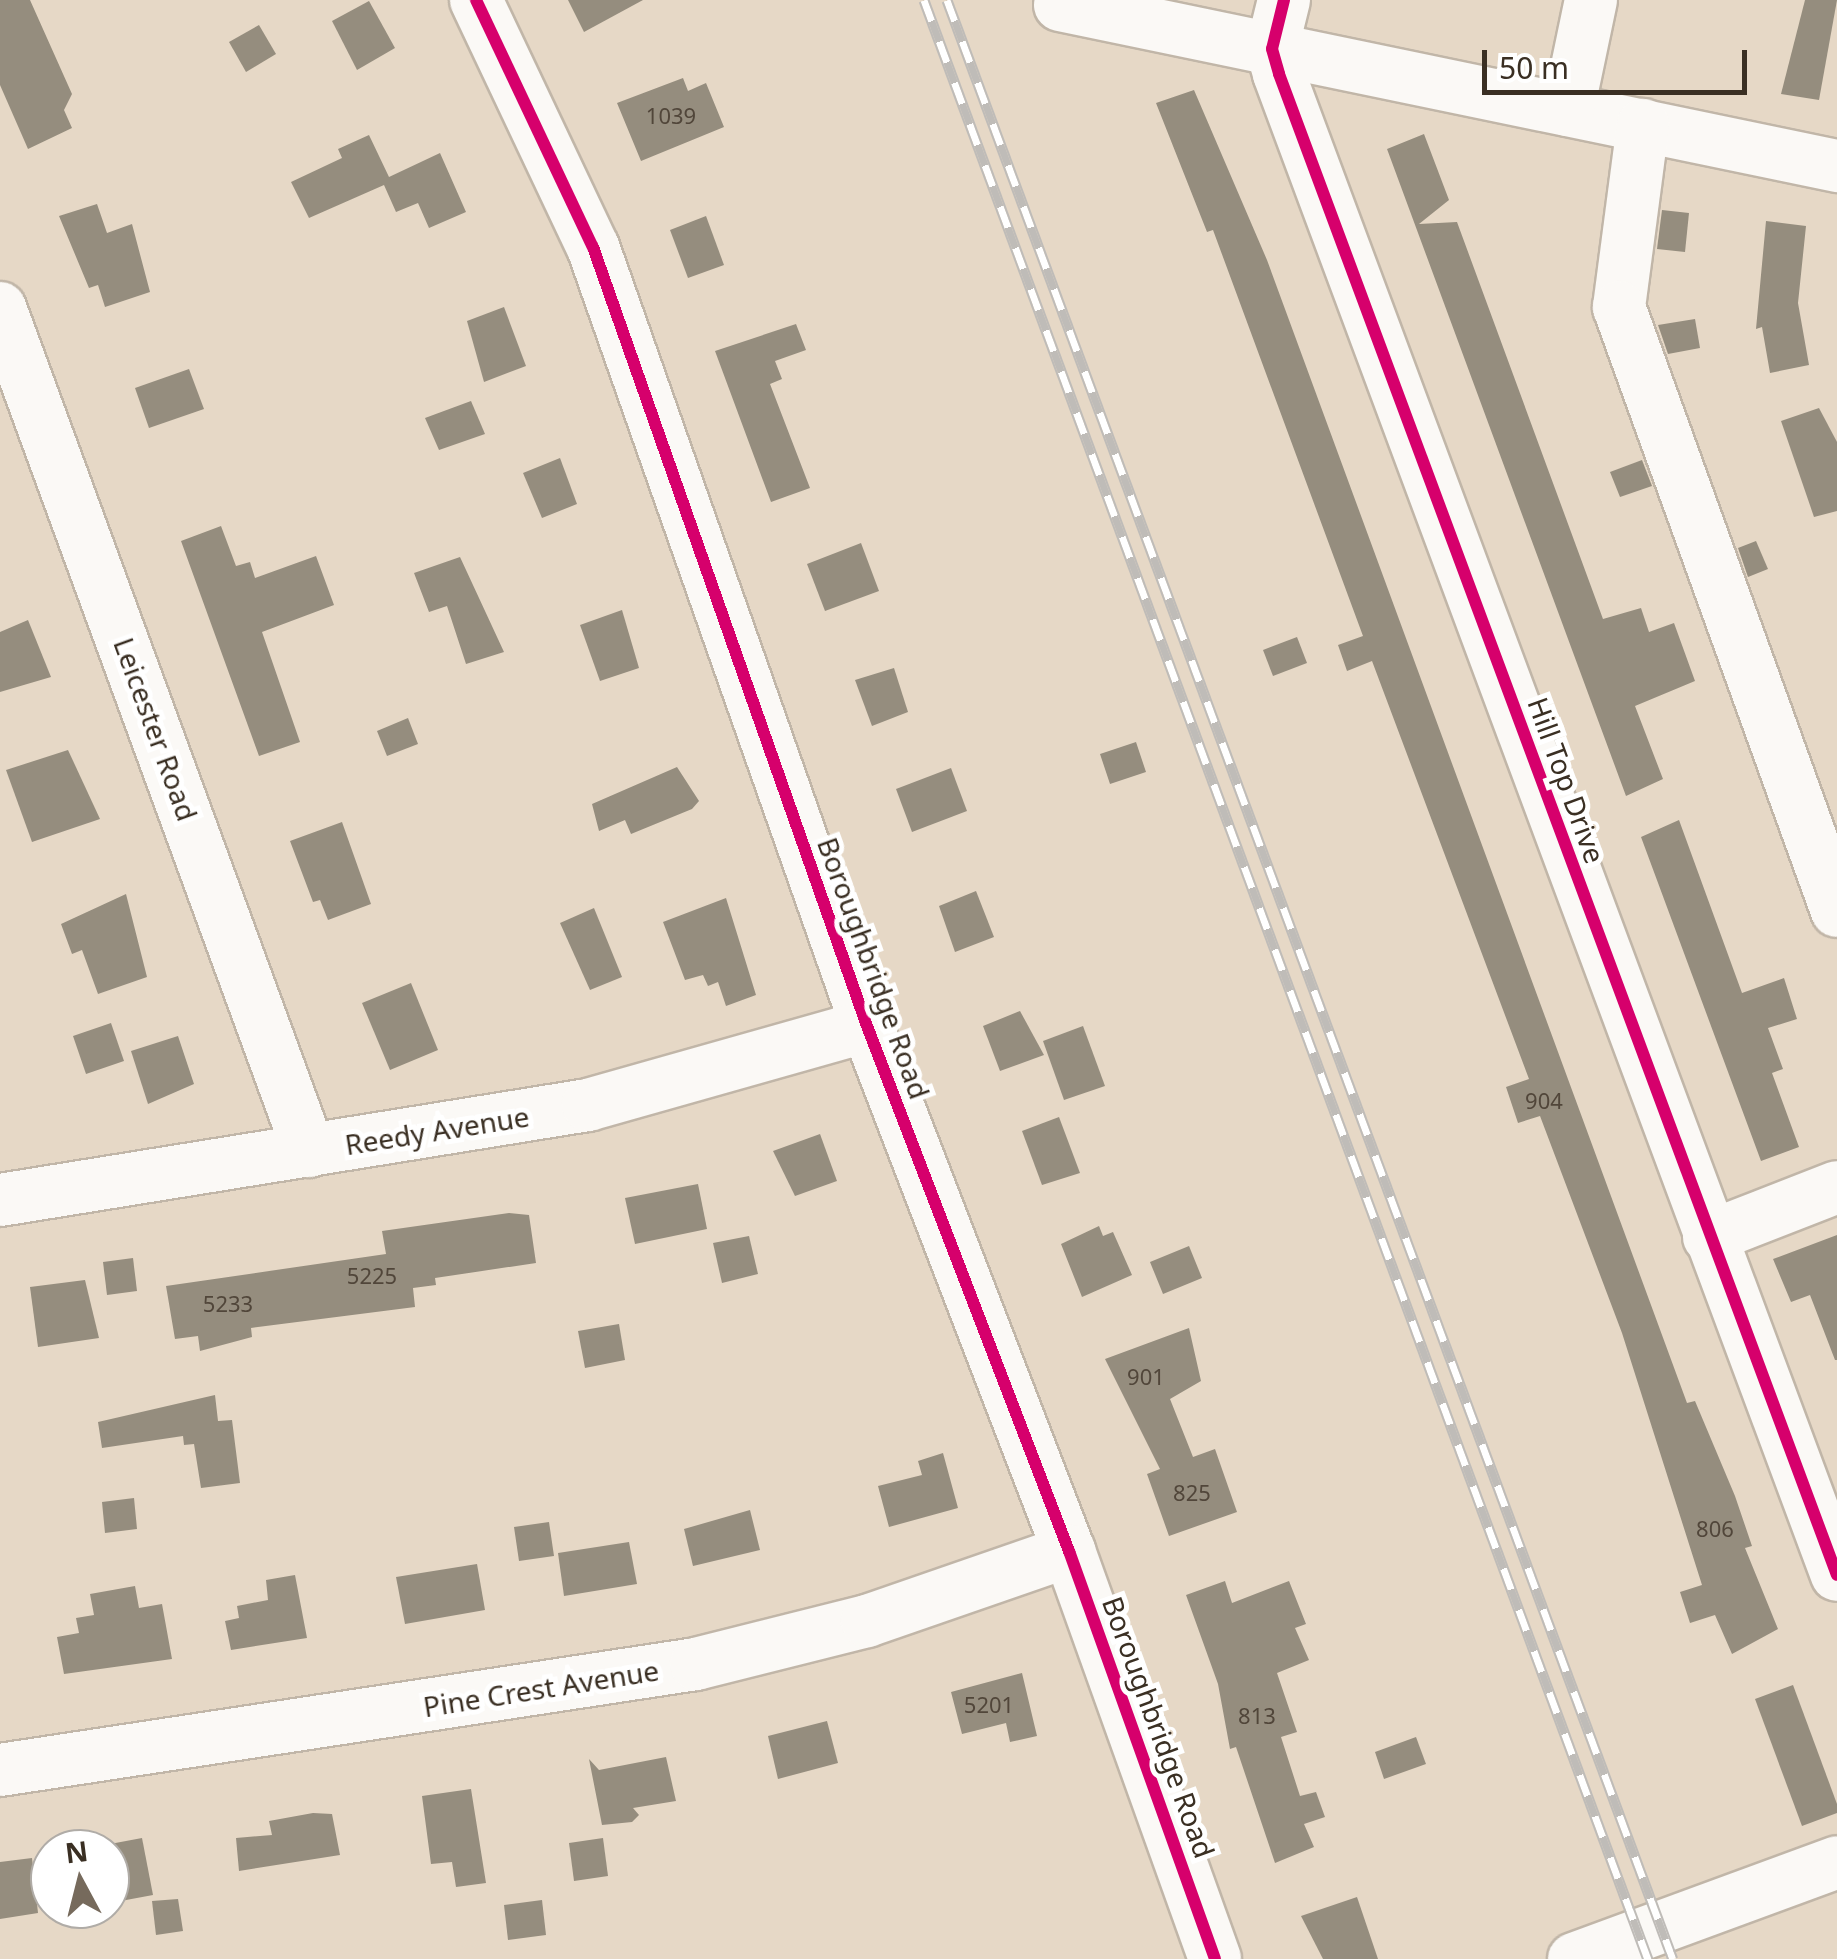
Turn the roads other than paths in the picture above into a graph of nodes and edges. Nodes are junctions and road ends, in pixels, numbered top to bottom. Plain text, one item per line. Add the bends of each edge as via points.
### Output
1 (476, 0) edge
2 (1592, 0) edge
3 (1060, 6) dead end
4 (1278, 25) edge
5 (1568, 110) junction
6 (1643, 125) junction
7 (1837, 166) edge
8 (0, 308) edge
9 (1837, 911) edge
10 (866, 1026) junction
11 (309, 1151) junction
12 (1837, 1188) edge
13 (0, 1200) edge
14 (1709, 1237) junction
15 (1070, 1551) junction
16 (1837, 1575) edge
17 (0, 1770) edge
18 (1837, 1862) edge
19 (1215, 1959) edge
20 (1574, 1959) edge

1 - 10 street, Boroughbridge Road via 593,247
2 - 5 street
3 - 4 street
4 - 5 street
4 - 14 street, Hill Top Drive
5 - 6 street
6 - 7 street
6 - 9 street via 1618,307
8 - 11 street, Leicester Road
10 - 11 street, Reedy Avenue via 588,1105
10 - 15 street, Boroughbridge Road
11 - 13 street, Reedy Avenue
12 - 14 street
14 - 16 street, Hill Top Drive
15 - 17 street, Pine Crest Avenue via 867,1621 696,1664
15 - 19 street, Boroughbridge Road
18 - 20 street

